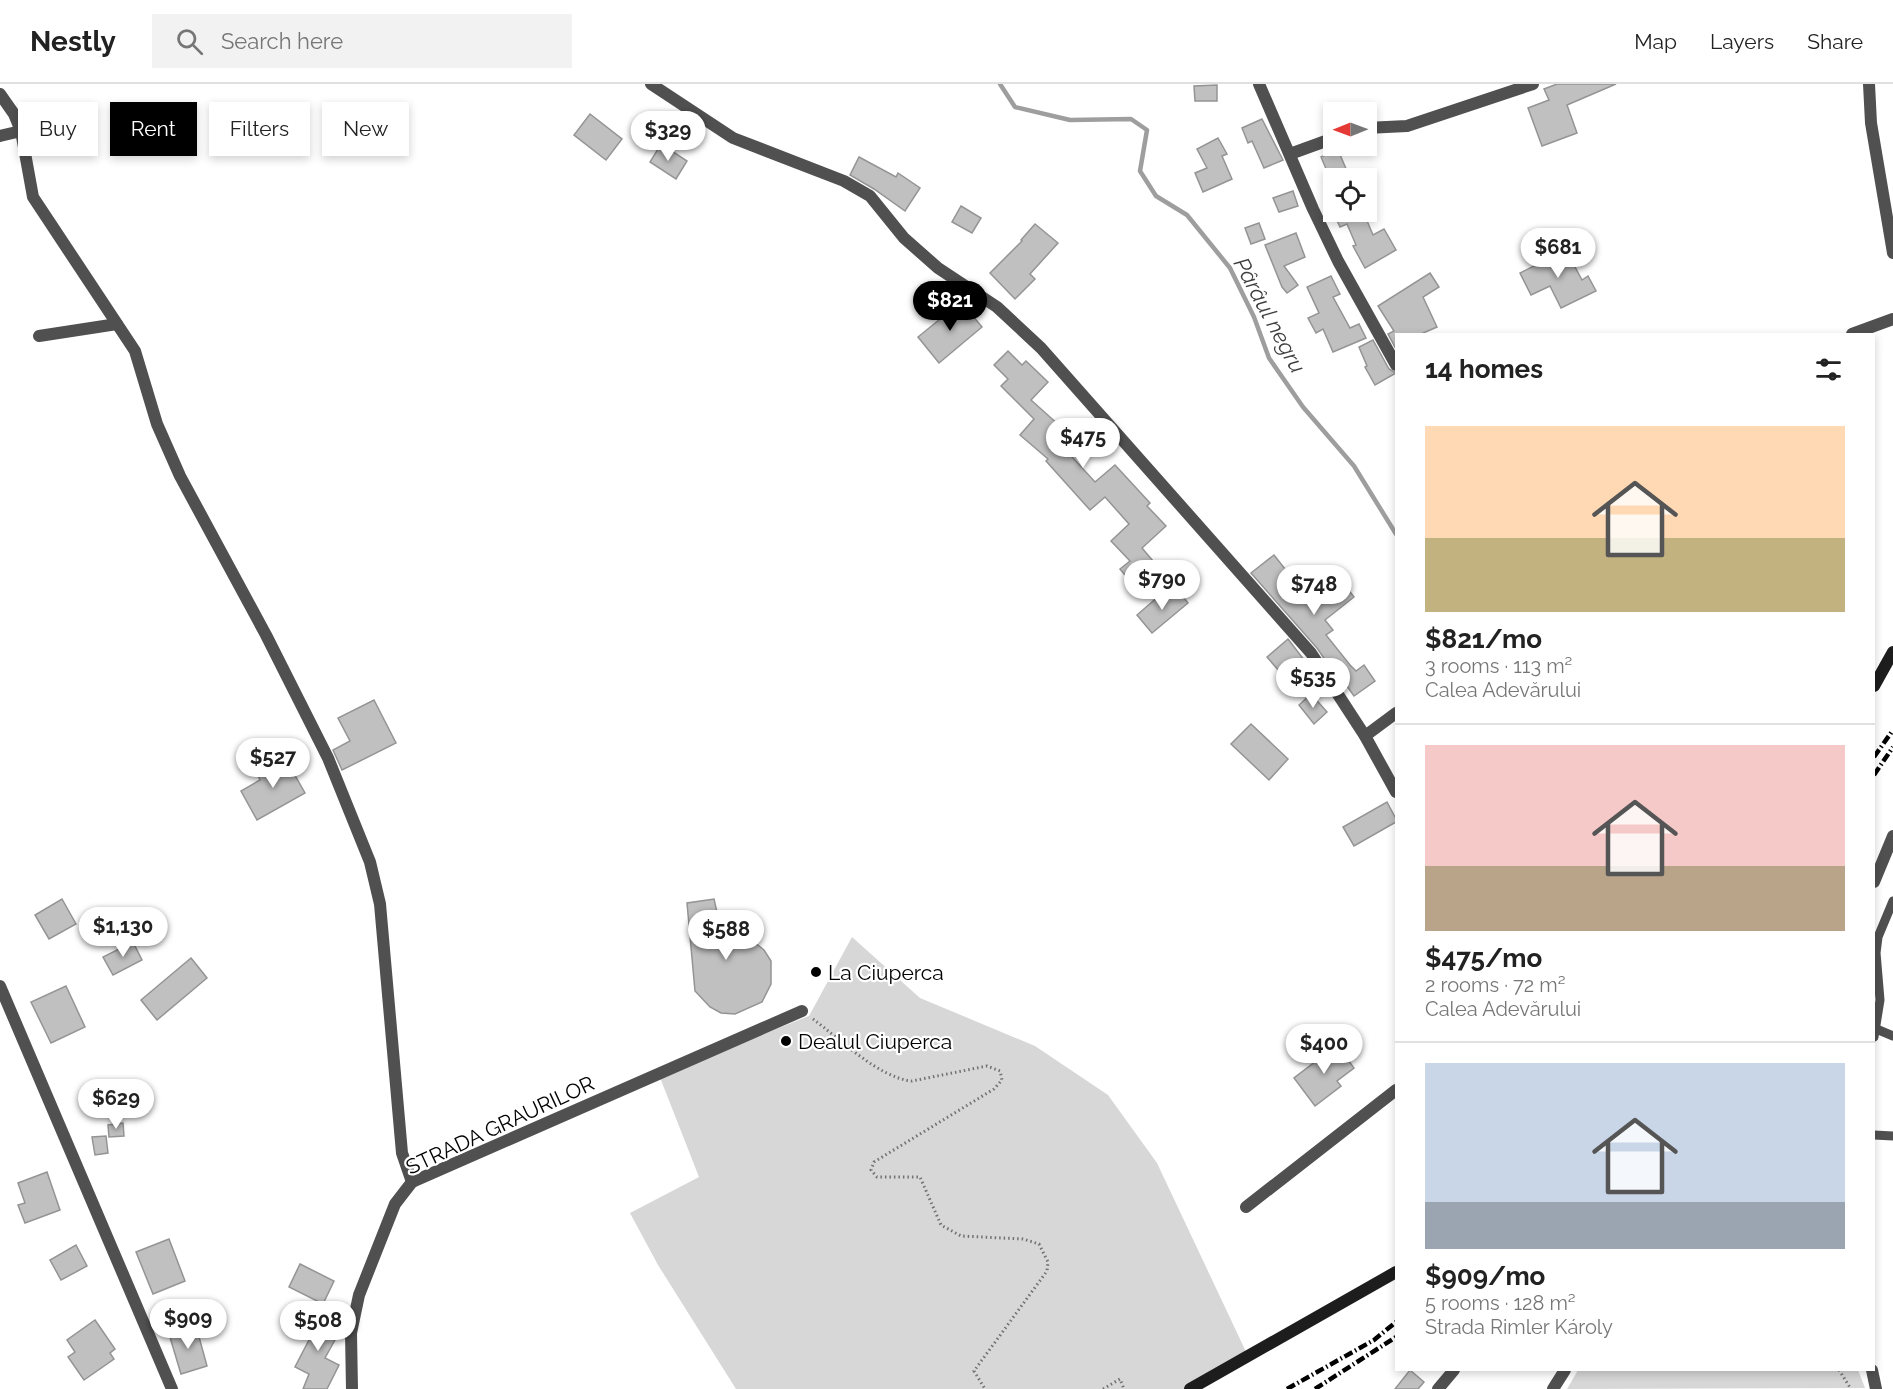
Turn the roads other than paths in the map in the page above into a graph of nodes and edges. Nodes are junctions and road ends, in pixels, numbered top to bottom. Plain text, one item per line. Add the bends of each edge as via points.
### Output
1 (651, 84) edge
2 (1260, 84) edge
3 (1533, 84) edge
4 (1869, 84) edge
5 (0, 94) edge
6 (18, 124) edge
7 (1377, 127) edge
8 (18, 132) edge
9 (0, 135) edge
10 (1323, 142) edge
11 (1290, 154) junction
12 (26, 156) edge
13 (1893, 253) edge
14 (1893, 319) edge
15 (117, 324) junction
16 (1855, 333) edge
17 (39, 336) dead end
18 (1395, 363) edge
19 (1893, 652) edge
20 (1875, 684) edge
21 (1392, 717) edge
22 (1365, 736) junction
23 (1395, 790) edge
24 (1893, 836) edge
25 (1875, 880) edge
26 (1893, 901) edge
27 (2, 994) edge
28 (802, 1011) road end
29 (1875, 1026) edge
30 (1875, 1031) edge
31 (1893, 1036) edge
32 (1395, 1091) edge
33 (1875, 1135) edge
34 (1893, 1136) edge
35 (412, 1182) junction
36 (1246, 1207) dead end
37 (1395, 1273) edge
38 (1453, 1371) edge
39 (1564, 1371) edge
40 (1872, 1371) edge
41 (172, 1389) edge
42 (352, 1389) edge
43 (1190, 1389) edge
44 (1438, 1389) edge
45 (1553, 1389) edge
46 (1876, 1389) edge

1 - 22 street via 733,138 844,181 870,196 904,238 938,268 998,307 1041,348 1311,653
2 - 11 street
3 - 7 street via 1407,126
4 - 13 street via 1871,123
5 - 6 street
8 - 9 street
10 - 11 street
11 - 18 street via 1338,261
12 - 15 street via 33,197
14 - 16 street
15 - 17 street
15 - 35 street via 135,351 157,424 180,476 328,758 370,862 380,904 402,1153
19 - 20 main road
21 - 22 street
22 - 23 street
24 - 25 street
26 - 29 lane via 1878,937 1880,1000
27 - 41 street
28 - 35 street, STRADA GRAURILOR
30 - 31 lane
32 - 36 street
33 - 34 lane
35 - 42 street, STRADA GRAURILOR via 395,1204 359,1295 351,1334
37 - 43 main road
38 - 44 street
39 - 45 street
40 - 46 street

